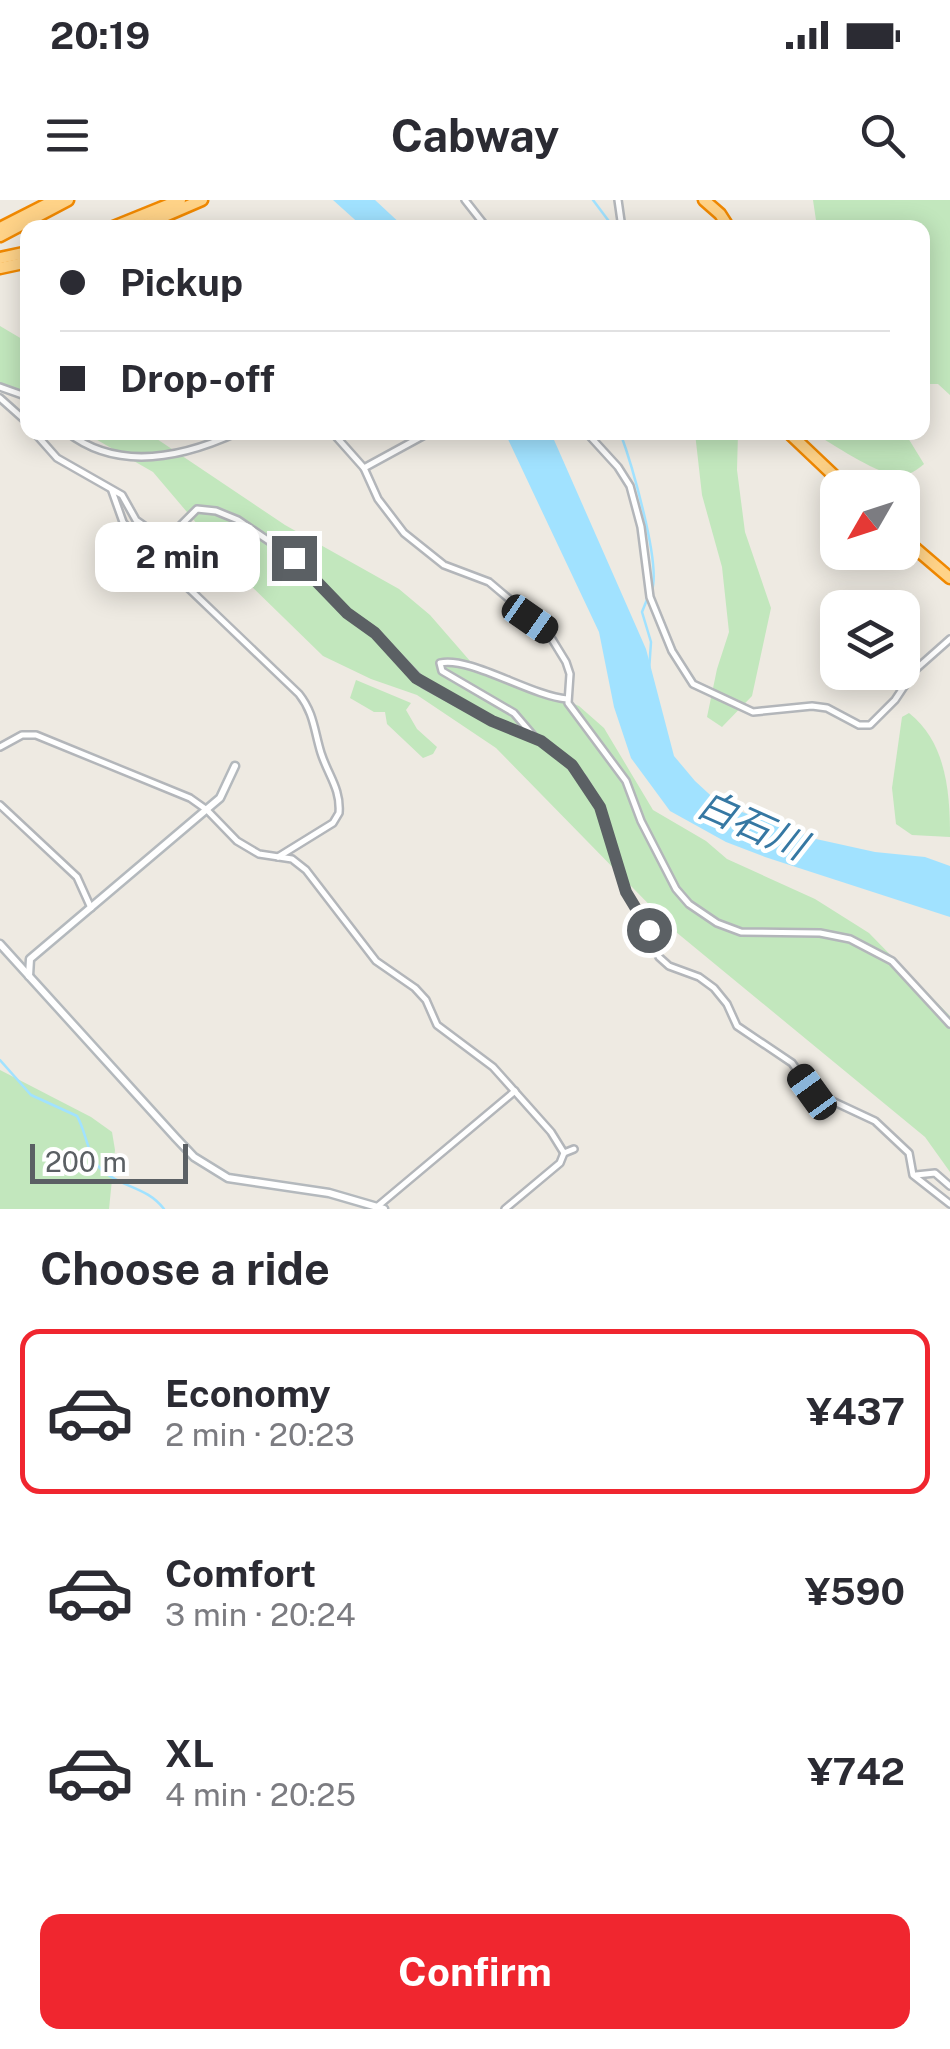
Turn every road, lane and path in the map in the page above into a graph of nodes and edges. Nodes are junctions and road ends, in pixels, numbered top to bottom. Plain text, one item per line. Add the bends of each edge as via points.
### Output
1 (55, 200) edge
2 (68, 200) edge
3 (180, 200) edge
4 (202, 200) edge
5 (704, 200) edge
6 (168, 210) junction
7 (30, 220) edge
8 (136, 220) edge
9 (151, 220) edge
10 (724, 220) edge
11 (0, 228) edge
12 (0, 398) edge
13 (20, 415) edge
14 (41, 440) edge
15 (83, 440) edge
16 (218, 440) edge
17 (339, 440) edge
18 (415, 440) edge
19 (593, 440) edge
20 (796, 440) edge
21 (364, 468) junction
22 (828, 470) edge
23 (111, 488) junction
24 (920, 552) edge
25 (950, 578) edge
26 (950, 639) edge
27 (567, 699) junction
28 (537, 740) junction
29 (0, 748) edge
30 (235, 766) dead end
31 (0, 805) edge
32 (207, 810) junction
33 (278, 857) junction
34 (90, 908) junction
35 (0, 944) edge
36 (10, 955) junction
37 (30, 959) junction
38 (29, 976) junction
39 (950, 1024) edge
40 (515, 1091) junction
41 (574, 1149) dead end
42 (564, 1153) junction
43 (913, 1175) junction
44 (950, 1186) edge
45 (950, 1204) edge
46 (381, 1208) edge
47 (505, 1209) edge

1 - 11 highway
2 - 7 highway
3 - 6 highway
4 - 6 highway
5 - 10 highway
6 - 8 highway
6 - 9 highway
12 - 13 street
14 - 23 street via 58,458
15 - 16 street via 110,454 154,458
17 - 21 street
18 - 21 street
19 - 26 street via 630,486 649,594 693,684 760,713 812,706 870,725
20 - 22 highway
21 - 27 street via 378,499 424,551 489,582 547,631 570,674
23 - 28 street via 157,534 175,531 197,509 247,524 294,558 416,678
23 - 33 street via 122,522 314,716 339,814
24 - 25 highway
27 - 28 street via 463,664 440,663 521,718
27 - 39 street via 626,782 689,904 740,932 850,939 892,960
28 - 43 street via 572,765 597,802 626,892 662,960 710,985 737,1026 792,1064 812,1092 875,1120 909,1153
29 - 32 street via 36,734
30 - 32 main road
31 - 34 street via 76,877
32 - 33 street via 236,841
32 - 34 main road
33 - 40 street via 303,867 376,961 415,988 437,1025
34 - 37 main road
35 - 36 main road
36 - 37 main road
36 - 38 main road
37 - 38 main road
38 - 46 main road via 206,1166 240,1182 329,1193
40 - 42 street
40 - 46 street
41 - 42 street
42 - 47 street
43 - 44 street via 935,1173
43 - 45 street

